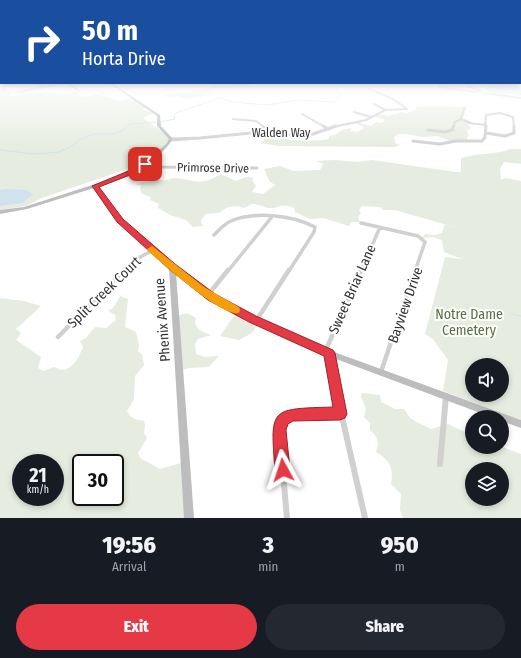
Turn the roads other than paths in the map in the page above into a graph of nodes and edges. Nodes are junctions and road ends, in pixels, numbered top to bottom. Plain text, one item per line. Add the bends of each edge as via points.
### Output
1 (141, 103) edge
2 (398, 103) edge
3 (374, 104) dead end
4 (464, 108) dead end
5 (387, 110) junction
6 (354, 112) dead end
7 (302, 114) dead end
8 (372, 117) junction
9 (233, 119) dead end
10 (461, 120) junction
11 (457, 121) junction
12 (470, 123) junction
13 (486, 125) junction
14 (329, 129) junction
15 (515, 129) junction
16 (428, 130) dead end
17 (521, 130) edge
18 (262, 132) junction
19 (486, 133) junction
20 (170, 140) junction
21 (413, 141) dead end
22 (145, 164) junction
23 (257, 168) dead end
24 (95, 186) junction
25 (0, 212) edge
26 (271, 218) junction
27 (361, 223) dead end
28 (380, 227) junction
29 (214, 235) dead end
30 (153, 250) junction
31 (172, 267) junction
32 (208, 295) junction
33 (256, 321) junction
34 (58, 337) dead end
35 (327, 352) junction
36 (381, 372) junction
37 (446, 396) junction
38 (340, 414) junction
39 (521, 424) edge
40 (440, 464) dead end
41 (189, 518) edge
42 (287, 518) edge
43 (364, 518) edge

1 - 20 main road via 158,114 159,127
2 - 5 street, Walden Way via 407,109
3 - 5 street
4 - 10 street
5 - 8 street, Walden Way
6 - 8 street
7 - 14 street
8 - 14 street, Walden Way
9 - 18 street via 258,122 265,127
10 - 11 street
10 - 12 street
11 - 12 street
11 - 16 street via 451,131
12 - 13 street
13 - 15 street via 486,114 506,114 513,117
13 - 19 street
14 - 18 street, Walden Way via 301,135
15 - 17 street
15 - 19 street via 514,134 510,135
18 - 20 street, Walden Way
19 - 21 street via 484,140 476,142 456,140 440,144
20 - 22 main road
22 - 23 street, Primrose Drive via 160,167
22 - 24 main road via 128,174
24 - 25 main road via 24,210
24 - 30 main road, Phenix Avenue via 120,220
26 - 29 street via 251,217 231,221
26 - 32 street
26 - 33 street via 304,222 312,224 315,228
27 - 28 street
28 - 35 street, Sweet Briar Lane
28 - 36 street, Bayview Drive via 413,234 425,242
30 - 31 main road, Phenix Avenue
30 - 34 street, Split Creek Court via 133,260
31 - 32 main road
31 - 41 main road, Phenix Avenue
32 - 33 main road
33 - 35 main road
35 - 36 main road
35 - 38 street
36 - 37 main road
37 - 39 main road
37 - 40 street
38 - 42 street via 286,416 280,423
38 - 43 street

